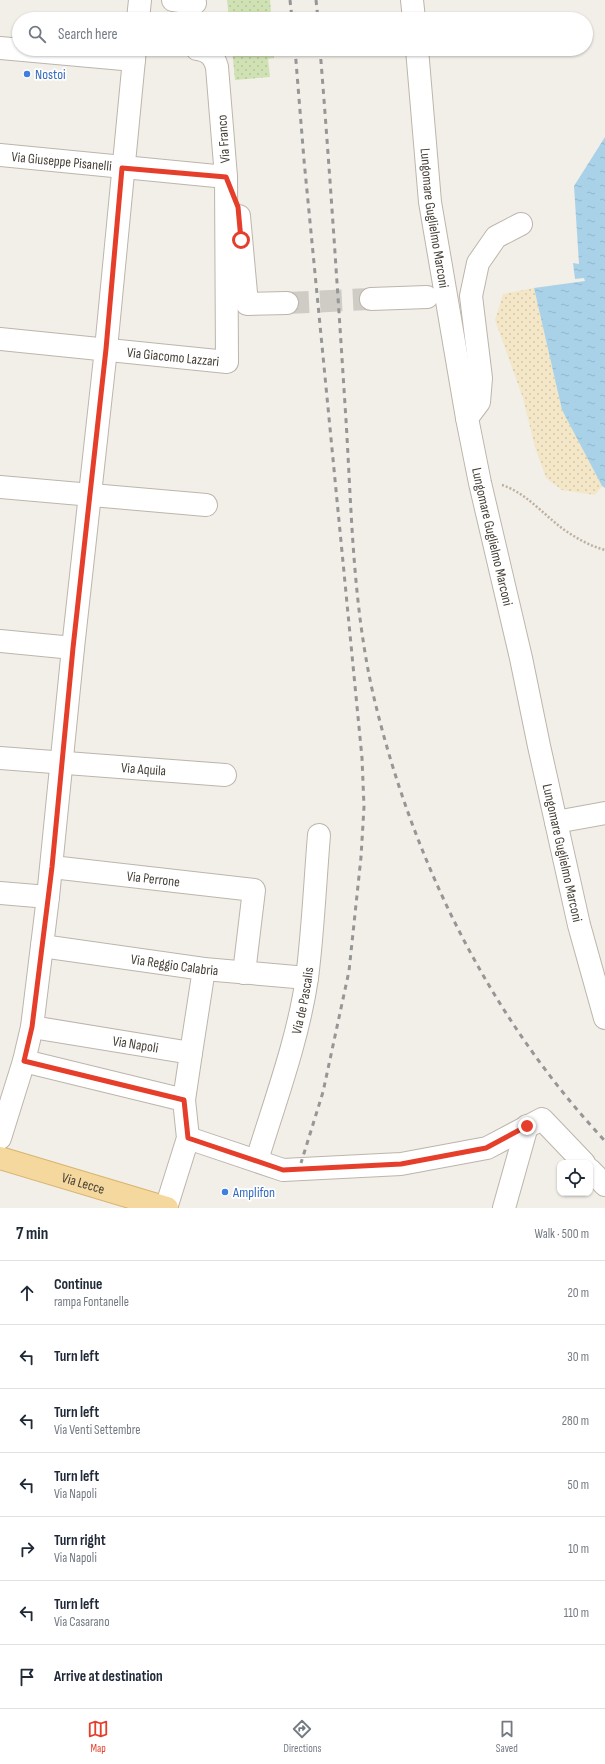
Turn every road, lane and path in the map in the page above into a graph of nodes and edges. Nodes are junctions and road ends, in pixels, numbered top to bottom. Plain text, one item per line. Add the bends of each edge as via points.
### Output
1 (140, 0) edge
2 (173, 0) edge
3 (412, 0) edge
4 (195, 7) edge
5 (139, 12) edge
6 (413, 12) edge
7 (0, 48) edge
8 (12, 49) edge
9 (134, 56) edge
10 (212, 56) edge
11 (418, 56) edge
12 (0, 155) edge
13 (122, 168) junction
14 (226, 177) junction
15 (521, 224) dead end
16 (427, 297) dead end
17 (371, 299) tunnel mouth
18 (287, 303) tunnel mouth
19 (0, 339) edge
20 (106, 349) junction
21 (227, 362) joint
22 (467, 418) junction
23 (480, 482) junction
24 (0, 487) edge
25 (90, 495) junction
26 (206, 505) dead end
27 (605, 550) edge
28 (0, 641) edge
29 (73, 648) junction
30 (0, 758) edge
31 (62, 763) junction
32 (225, 775) dead end
33 (605, 813) edge
34 (556, 822) junction
35 (319, 835) dead end
36 (52, 867) junction
37 (0, 893) edge
38 (48, 897) junction
39 (42, 946) junction
40 (204, 969) junction
41 (244, 973) junction
42 (307, 978) junction
43 (605, 1018) edge
44 (32, 1027) junction
45 (191, 1053) junction
46 (24, 1061) junction
47 (184, 1100) junction
48 (527, 1126) junction
49 (0, 1138) edge
50 (188, 1138) junction
51 (0, 1158) edge
52 (257, 1160) junction
53 (581, 1160) edge
54 (593, 1173) edge
55 (605, 1185) edge
56 (166, 1208) edge
57 (504, 1208) edge

1 - 5 street
2 - 4 street
3 - 6 street
7 - 8 street
9 - 13 street
10 - 14 street, Via Franco via 217,67
11 - 22 street, Lungomare Guglielmo Marconi via 430,202
12 - 13 street, Via Giuseppe Pisanelli
13 - 14 street, Via Giuseppe Pisanelli
13 - 20 street
14 - 18 street via 238,207 247,304
14 - 21 street, Via Franco
15 - 22 street via 496,237 478,263 468,296 481,378 479,402
16 - 17 street
19 - 20 street, Via Giacomo Lazzari
20 - 21 street, Via Giacomo Lazzari
20 - 25 street
22 - 23 street, Lungomare Guglielmo Marconi
23 - 27 path via 492,482 509,488 526,498 564,530 593,547
23 - 34 street, Lungomare Guglielmo Marconi
24 - 25 street
25 - 26 street
25 - 29 street
28 - 29 street
29 - 31 street
30 - 31 street, Via Aquila
31 - 32 street, Via Aquila
31 - 36 street
33 - 34 street
34 - 43 street, Lungomare Guglielmo Marconi via 579,925
35 - 42 street, Via de Pascalis
36 - 38 street
36 - 41 street, Via Perrone via 254,890
37 - 38 street
38 - 39 street
39 - 40 street, Via Reggio Calabria
39 - 44 street
40 - 41 street, Via Reggio Calabria
40 - 45 street
41 - 42 street, Via Reggio Calabria
42 - 52 street, Via de Pascalis via 299,1018
44 - 45 street, Via Napoli
44 - 46 street
45 - 47 street
46 - 47 street
46 - 49 street
47 - 50 street
48 - 52 street via 486,1148 401,1164 283,1170
48 - 53 street via 542,1119
48 - 57 street
50 - 52 street
50 - 56 street
51 - 56 main road, Via Lecce
54 - 55 street

